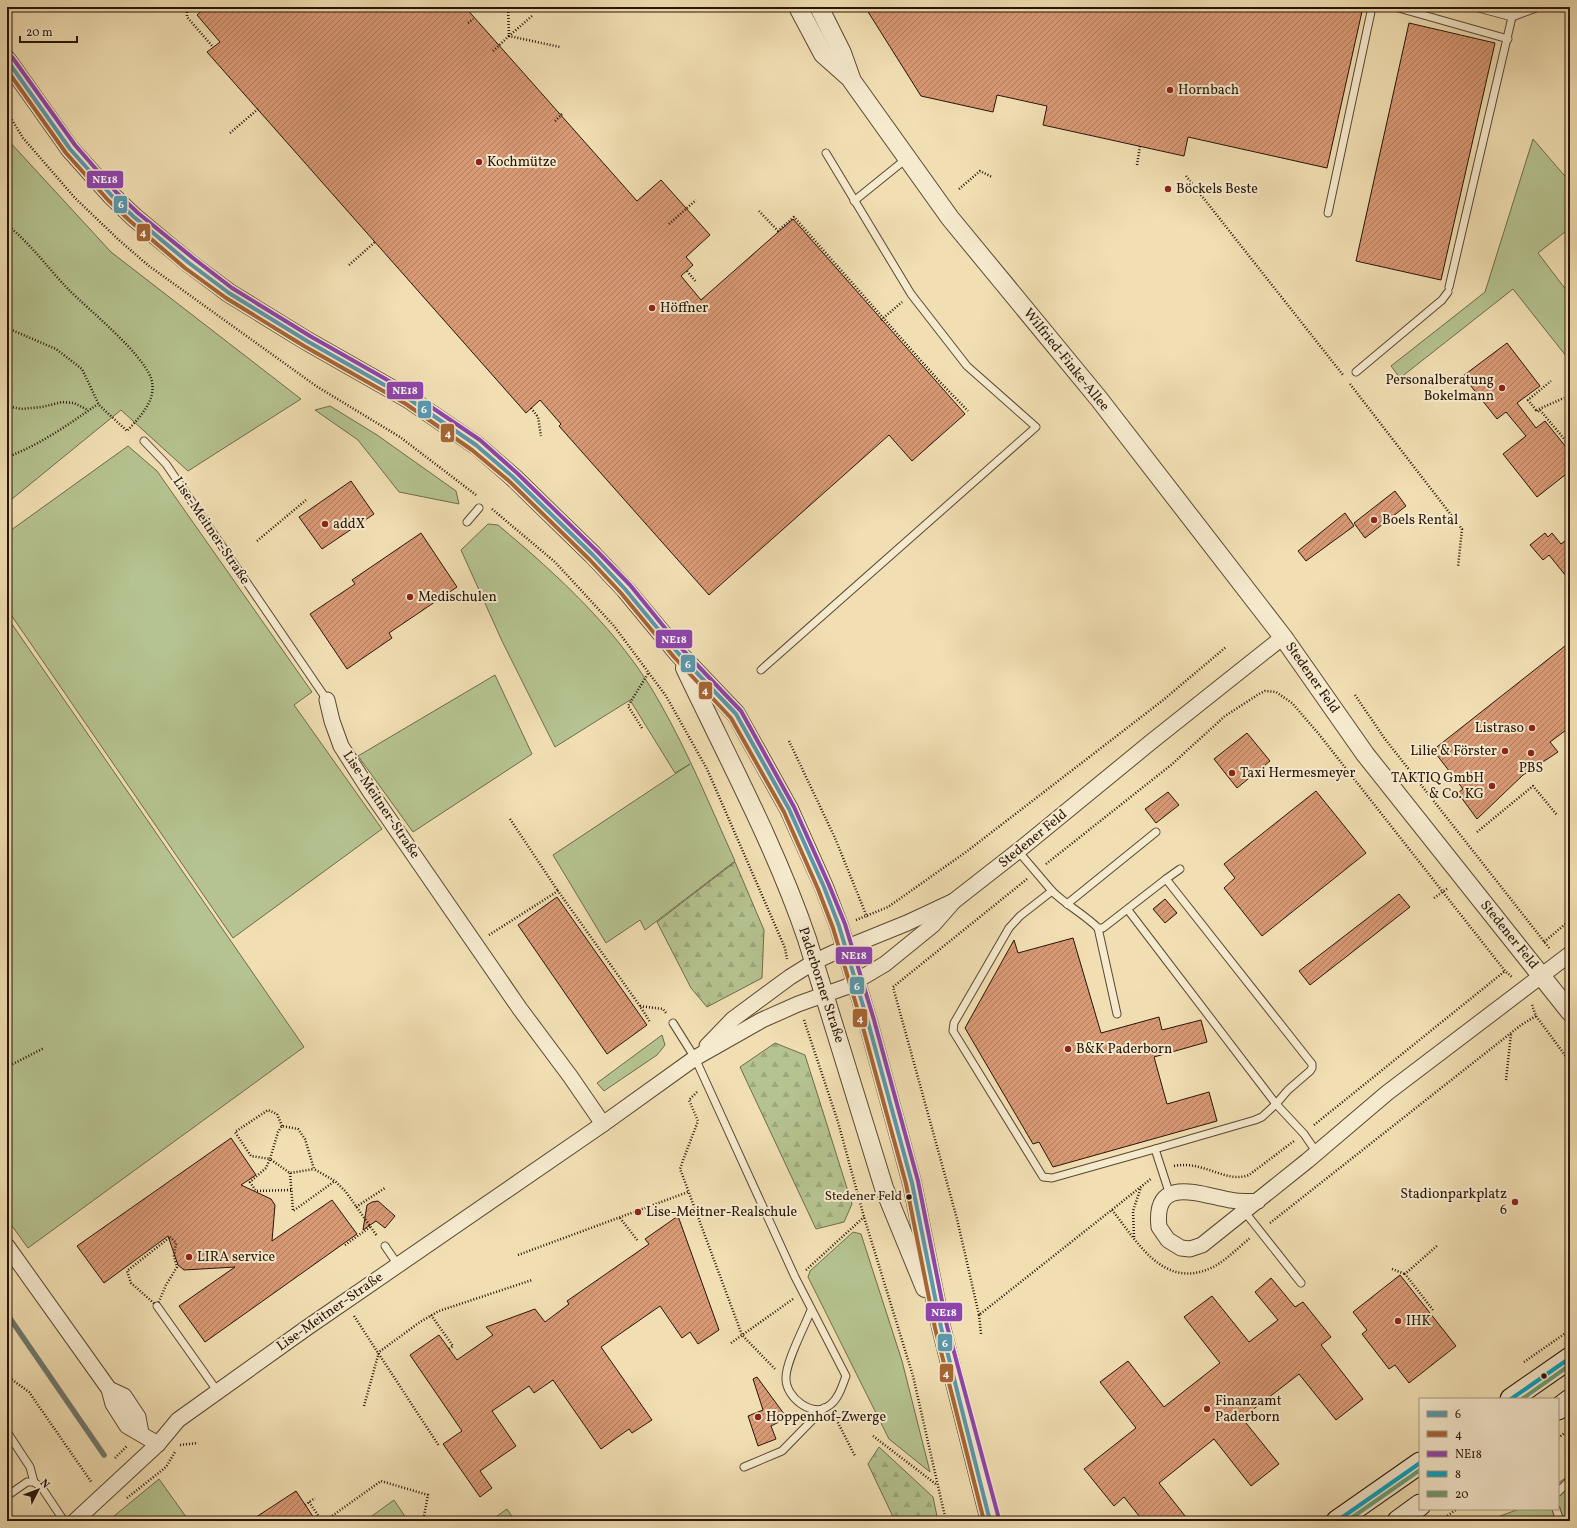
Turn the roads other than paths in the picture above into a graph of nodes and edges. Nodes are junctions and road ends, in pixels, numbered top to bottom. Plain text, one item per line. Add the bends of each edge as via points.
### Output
1 (798, 7) edge
2 (819, 7) edge
3 (1372, 7) edge
4 (1395, 7) edge
5 (1475, 7) edge
6 (1511, 7) edge
7 (1539, 7) edge
8 (1512, 17) junction
9 (1508, 38) junction
10 (7, 60) edge
11 (852, 80) junction
12 (826, 153) dead end
13 (906, 159) junction
14 (854, 202) junction
15 (1328, 213) dead end
16 (1356, 372) dead end
17 (144, 441) dead end
18 (479, 508) dead end
19 (467, 522) dead end
20 (1283, 637) junction
21 (678, 652) junction
22 (761, 670) dead end
23 (327, 700) joint
24 (1156, 832) dead end
25 (1018, 851) junction
26 (1180, 869) dead end
27 (1166, 879) junction
28 (1052, 891) junction
29 (954, 901) junction
30 (1067, 904) junction
31 (1128, 910) junction
32 (1098, 928) junction
33 (845, 948) junction
34 (1565, 958) edge
35 (814, 962) junction
36 (1542, 976) junction
37 (856, 982) junction
38 (825, 995) junction
39 (1570, 1012) edge
40 (1116, 1014) dead end
41 (673, 1023) dead end
42 (695, 1058) junction
43 (1276, 1104) junction
44 (603, 1124) junction
45 (1155, 1149) junction
46 (1317, 1152) junction
47 (1170, 1195) junction
48 (1258, 1201) junction
49 (1244, 1211) junction
50 (7, 1246) edge
51 (384, 1246) road end
52 (398, 1265) junction
53 (1301, 1283) dead end
54 (157, 1306) road end
55 (811, 1310) junction
56 (941, 1327) junction
57 (1570, 1358) edge
58 (109, 1389) junction
59 (218, 1392) junction
60 (1512, 1398) edge
61 (1570, 1400) edge
62 (827, 1407) junction
63 (1559, 1408) edge
64 (141, 1433) junction
65 (7, 1437) edge
66 (158, 1444) junction
67 (1419, 1464) edge
68 (744, 1467) dead end
69 (1570, 1480) edge
70 (34, 1482) junction
71 (1559, 1491) edge
72 (7, 1496) edge
73 (1419, 1507) edge
74 (1556, 1510) edge
75 (991, 1519) edge
76 (64, 1521) edge
77 (75, 1521) edge
78 (1337, 1521) edge
79 (1398, 1521) edge
80 (1560, 1521) edge

1 - 11 street, Wilfried-Finke-Allee via 823,54
2 - 11 street, Wilfried-Finke-Allee via 842,53
3 - 15 lane
4 - 9 lane
5 - 8 lane
6 - 8 lane
7 - 8 lane
8 - 9 lane
9 - 16 lane via 1449,289 1442,300
10 - 21 street, Paderborner Straße via 70,149 134,217 229,293 301,338 409,399 476,445 519,482 593,555
11 - 13 street, Wilfried-Finke-Allee
12 - 14 lane
13 - 14 lane
13 - 20 street, Wilfried-Finke-Allee via 950,218 1099,399
14 - 22 lane via 911,294 967,366 1036,427
17 - 23 lane, Lise-Meitner-Straße via 166,464
18 - 19 lane
20 - 25 street, Stedener Feld
20 - 36 street, Stedener Feld via 1365,754
21 - 33 street, Paderborner Straße via 736,714 789,810 824,887
21 - 35 street, Paderborner Straße via 753,806 790,892
23 - 44 street, Lise-Meitner-Straße via 341,746 368,790
24 - 30 lane
25 - 28 lane
25 - 29 street, Stedener Feld
26 - 27 lane
27 - 31 lane
27 - 43 lane via 1312,1064 1310,1071
28 - 30 lane
28 - 45 lane via 1008,928 954,1023 953,1031 1043,1177 1052,1178
29 - 33 street, Stedener Feld
29 - 37 street, Stedener Feld via 932,925 884,964
30 - 32 lane
31 - 32 lane via 1108,926
31 - 43 lane
32 - 40 lane
33 - 35 street, Lise-Meitner-Straße
33 - 37 street, Paderborner Straße
34 - 36 street
35 - 38 street, Paderborner Straße
35 - 42 street, Lise-Meitner-Straße via 733,1019
36 - 39 street, Stedener Feld
36 - 46 street, Stedener Feld via 1387,1093
37 - 38 street, Stedener Feld
37 - 56 street, Paderborner Straße via 912,1183
38 - 42 street, Lise-Meitner-Straße via 762,1020
38 - 56 street, Paderborner Straße via 884,1188
41 - 42 lane
42 - 44 street, Lise-Meitner-Straße
42 - 55 lane
43 - 45 lane via 1255,1120
43 - 46 lane
44 - 52 street, Lise-Meitner-Straße
45 - 47 lane
46 - 48 street, Stedener Feld
47 - 48 street via 1190,1191 1229,1200
47 - 49 street, Stedener Feld via 1160,1208 1159,1228 1168,1240 1181,1248 1190,1249 1202,1245
48 - 49 street, Stedener Feld
49 - 53 lane
50 - 58 street
51 - 52 lane
52 - 59 street, Lise-Meitner-Straße
54 - 59 lane
55 - 62 lane via 846,1376 839,1394
55 - 62 lane via 786,1371 786,1378 788,1389 798,1403 816,1409
56 - 75 street, Paderborner Straße
57 - 60 main road
58 - 64 street via 113,1404 127,1426
58 - 64 street via 124,1396 138,1417
59 - 66 street, Lise-Meitner-Straße via 178,1420
61 - 63 main road
62 - 68 lane via 782,1451
64 - 66 street
65 - 70 lane via 9,1435 30,1467
66 - 77 street, Lise-Meitner-Straße
67 - 78 main road
69 - 71 lane
70 - 72 lane via 27,1482
70 - 76 lane via 42,1488
73 - 79 main road
74 - 80 lane

